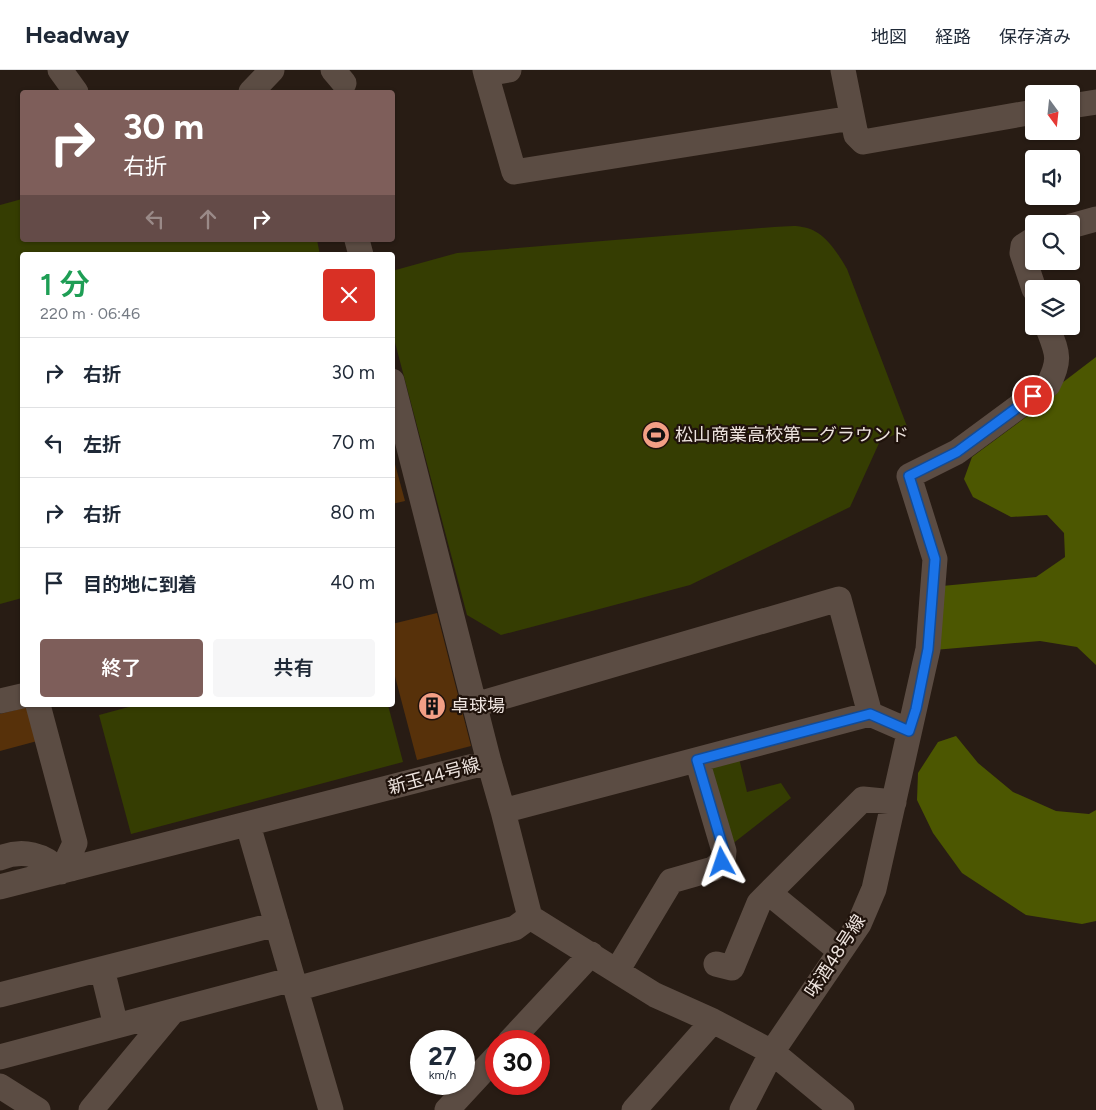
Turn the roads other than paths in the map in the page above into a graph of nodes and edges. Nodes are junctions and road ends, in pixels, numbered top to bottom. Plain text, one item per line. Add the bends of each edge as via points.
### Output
1 (60, 70) edge
2 (272, 70) edge
3 (843, 70) edge
4 (493, 71) edge
5 (75, 90) edge
6 (253, 90) edge
7 (1096, 102) edge
8 (1080, 105) edge
9 (1025, 114) edge
10 (852, 118) junction
11 (1096, 219) edge
12 (1080, 223) edge
13 (1025, 245) edge
14 (1025, 262) edge
15 (1050, 335) edge
16 (395, 393) edge
17 (20, 696) edge
18 (0, 701) edge
19 (475, 706) junction
20 (39, 707) edge
21 (870, 714) junction
22 (909, 731) junction
23 (697, 760) junction
24 (489, 762) junction
25 (894, 802) junction
26 (503, 811) junction
27 (248, 825) junction
28 (3, 850) edge
29 (66, 871) junction
30 (0, 887) edge
31 (769, 893) junction
32 (530, 916) junction
33 (277, 924) junction
34 (840, 951) junction
35 (591, 954) junction
36 (716, 964) dead end
37 (102, 969) junction
38 (617, 971) junction
39 (294, 984) junction
40 (0, 995) edge
41 (173, 1011) junction
42 (713, 1021) junction
43 (116, 1026) junction
44 (520, 1030) edge
45 (772, 1052) junction
46 (0, 1057) edge
47 (485, 1069) edge
48 (0, 1086) edge
49 (38, 1110) edge
50 (91, 1110) edge
51 (331, 1110) edge
52 (447, 1110) edge
53 (634, 1110) edge
54 (742, 1110) edge
55 (842, 1110) edge

1 - 5 street
2 - 6 street
3 - 10 street
4 - 10 street via 514,172
7 - 8 street
9 - 10 street via 864,142 856,135
11 - 12 street
13 - 14 street via 1022,253
15 - 22 street, 味酒48号線 via 1057,354 1055,372 1048,385 957,452 909,476 935,559 928,649
16 - 19 street, 新玉44号線
17 - 18 street
19 - 21 street via 839,599
19 - 24 street, 新玉44号線
20 - 29 street via 75,843
21 - 22 street
21 - 23 street
22 - 25 street, 味酒48号線
23 - 26 street
23 - 38 street via 724,851 722,862 713,869 671,881
24 - 26 street
24 - 27 street, 新玉44号線
25 - 31 street via 863,799
25 - 34 street, 味酒48号線 via 874,889 859,924
26 - 32 street
27 - 29 street, 新玉44号線
27 - 33 street
28 - 29 street via 41,856
29 - 30 street, 新玉44号線
31 - 34 street
31 - 36 street via 758,903 732,968
32 - 35 street
32 - 39 street via 516,928
33 - 37 street
33 - 39 street
34 - 45 street, 味酒48号線
35 - 38 street
35 - 44 street
37 - 40 street
37 - 43 street
38 - 42 street via 655,995
39 - 41 street
39 - 51 street
41 - 43 street
41 - 50 street
42 - 45 street
42 - 53 street
43 - 46 street
45 - 54 street, 味酒48号線
45 - 55 street
47 - 52 street
48 - 49 street

